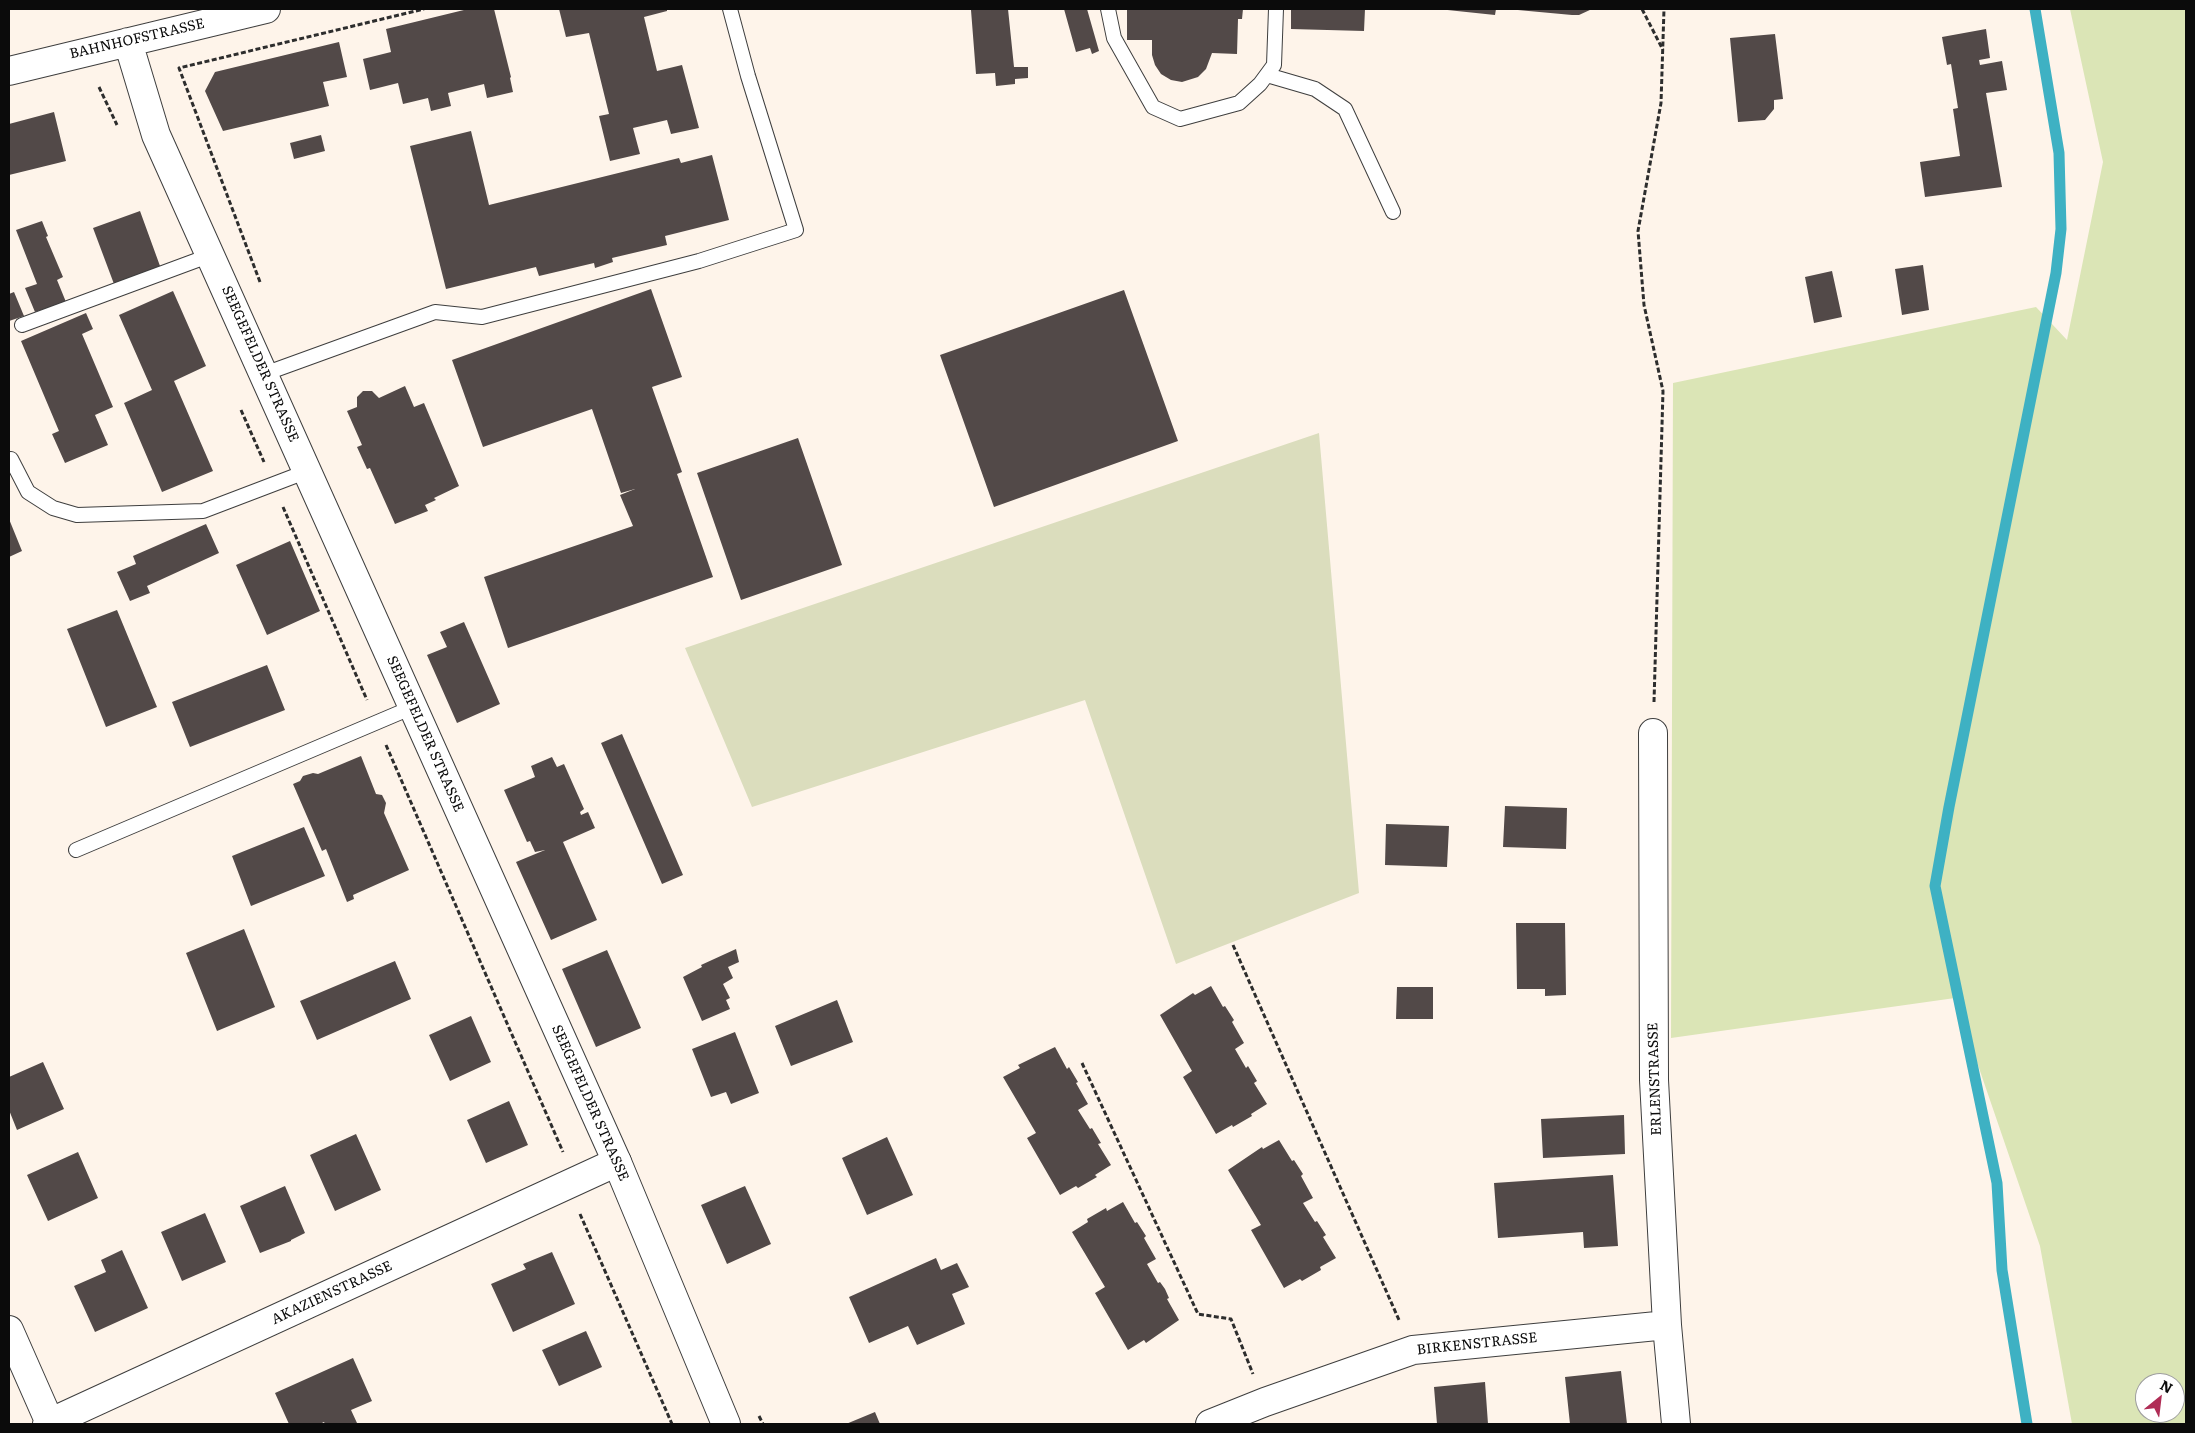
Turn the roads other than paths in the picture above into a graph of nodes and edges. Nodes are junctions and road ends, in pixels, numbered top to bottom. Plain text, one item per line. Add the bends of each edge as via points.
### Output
1 (266, 9) edge
2 (730, 9) edge
3 (1108, 9) edge
4 (1276, 9) edge
5 (128, 42) junction
6 (9, 71) edge
7 (1267, 75) junction
8 (1393, 212) dead end
9 (211, 255) junction
10 (22, 325) dead end
11 (264, 374) junction
12 (11, 459) dead end
13 (308, 471) junction
14 (413, 707) junction
15 (1653, 733) road end
16 (76, 850) dead end
17 (617, 1162) junction
18 (1667, 1326) junction
19 (9, 1330) edge
20 (49, 1424) edge
21 (726, 1424) edge
22 (1210, 1424) edge
23 (1676, 1424) edge

1 - 5 street, BAHNHOFSTRASSE
2 - 11 lane via 796,230 698,261 482,317 435,312
3 - 7 lane via 1114,38 1153,107 1180,119 1239,103
4 - 7 lane via 1274,65
5 - 6 street, BAHNHOFSTRASSE
5 - 9 street, SEEGEFELDER STRASSE via 156,135
7 - 8 lane via 1315,89 1345,109
9 - 10 lane
9 - 11 street, SEEGEFELDER STRASSE
11 - 13 street, SEEGEFELDER STRASSE
12 - 13 lane via 28,492 53,508 76,515 202,511
13 - 14 street, SEEGEFELDER STRASSE
14 - 16 lane
14 - 17 street, SEEGEFELDER STRASSE
15 - 18 street, ERLENSTRASSE via 1654,1080
17 - 20 street, AKAZIENSTRASSE
17 - 21 street, SEEGEFELDER STRASSE
18 - 22 street, BIRKENSTRASSE via 1413,1350
18 - 23 street, ERLENSTRASSE
19 - 20 street

